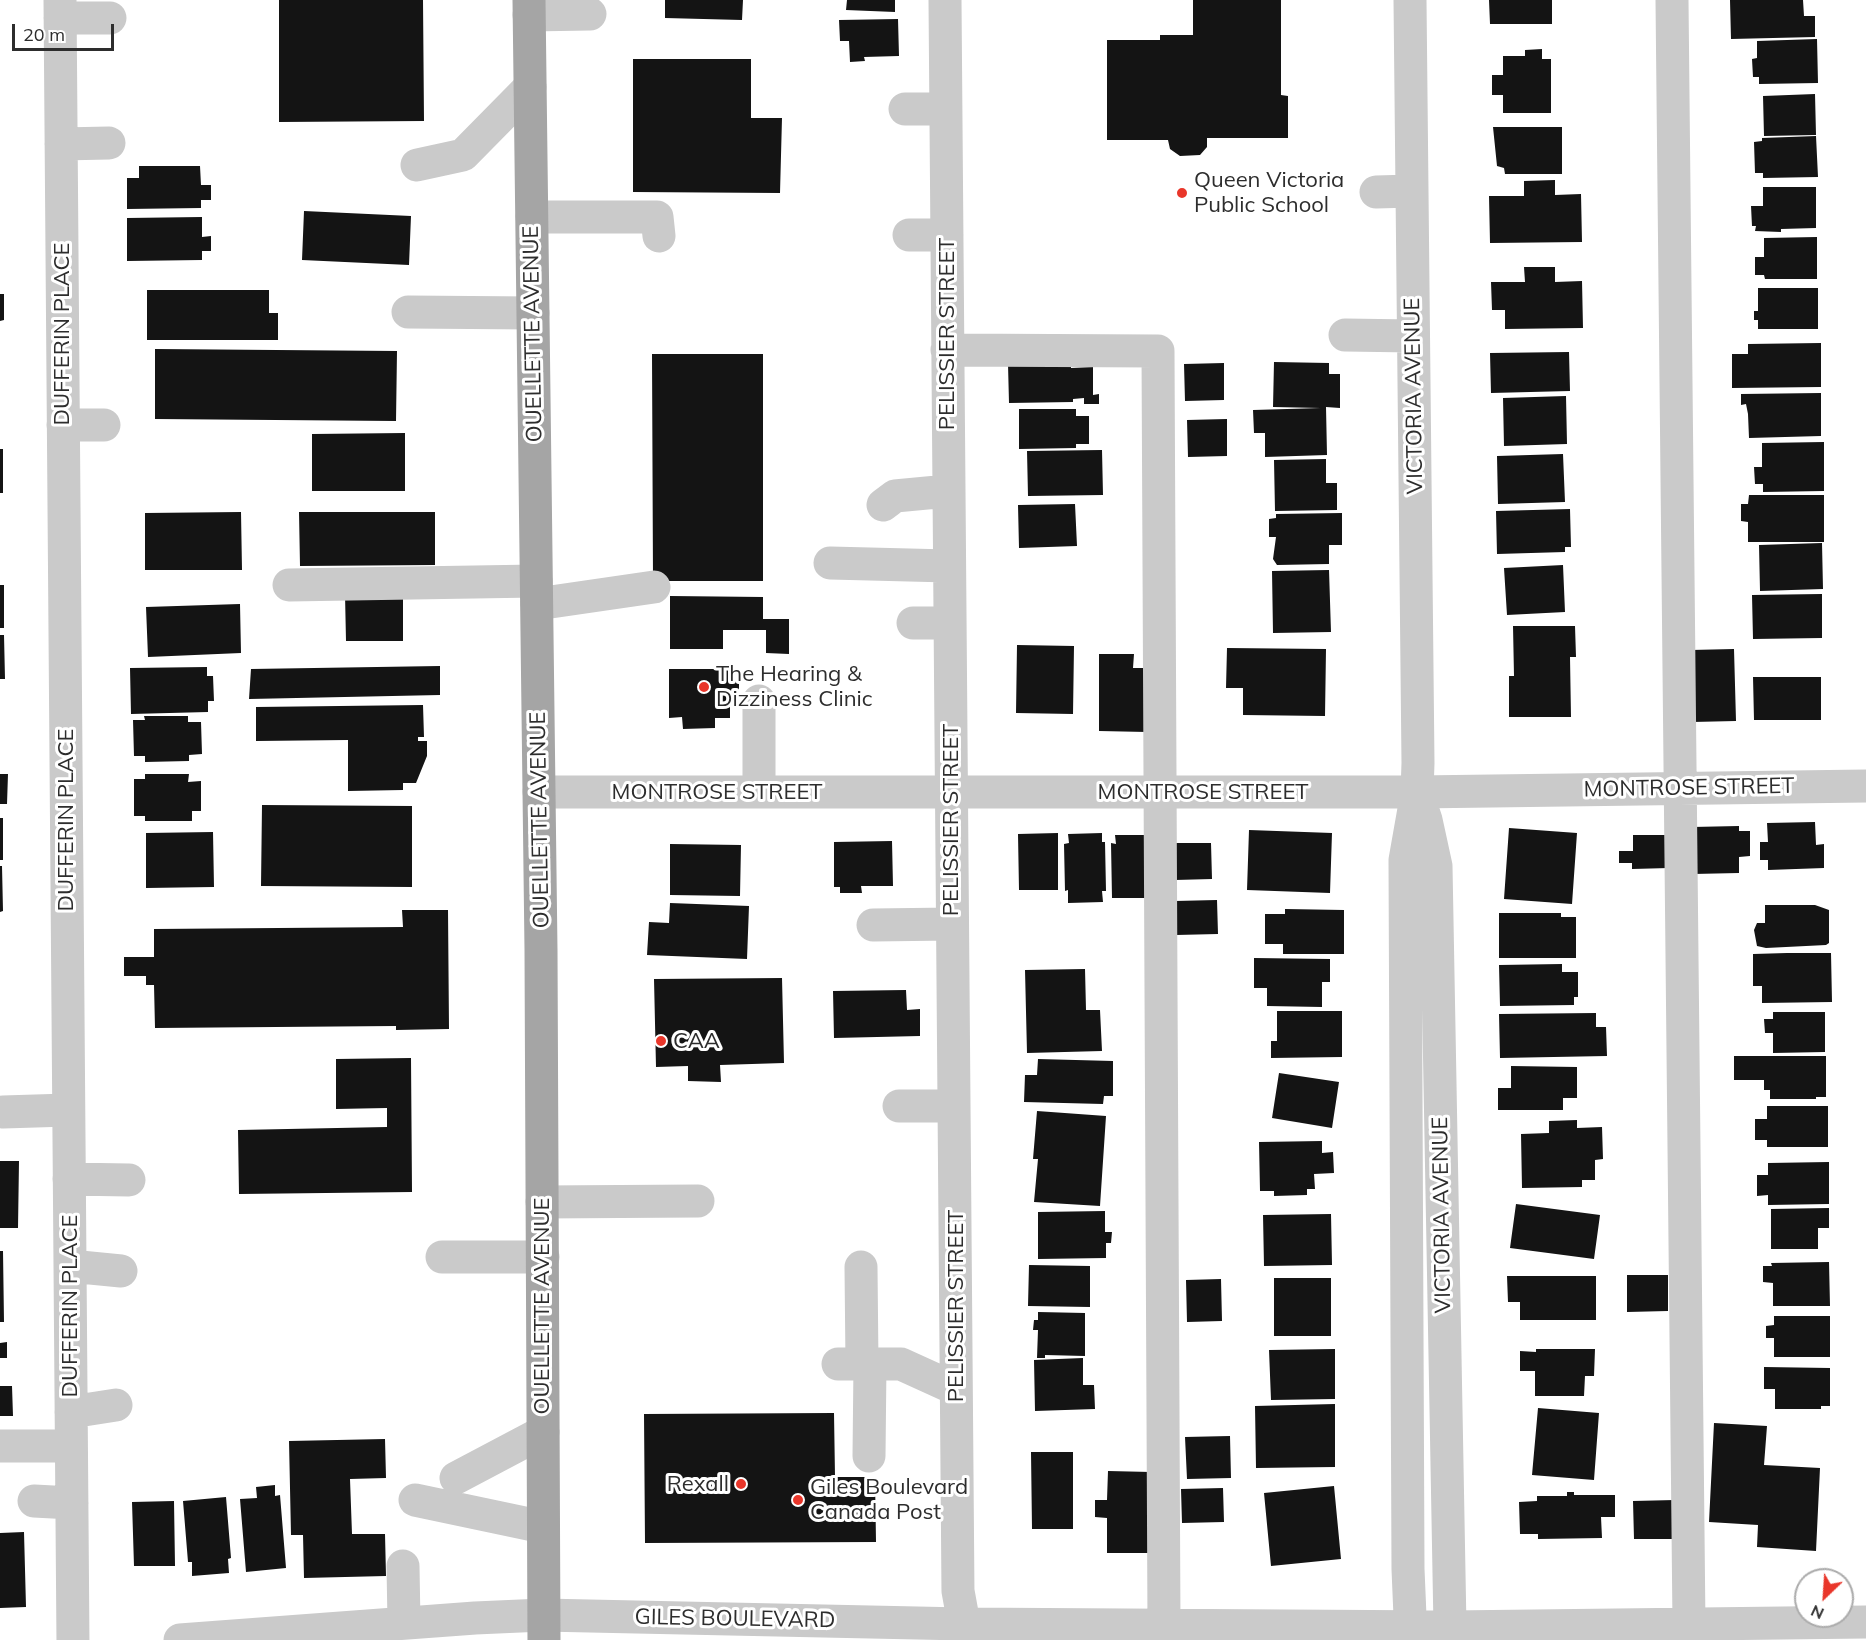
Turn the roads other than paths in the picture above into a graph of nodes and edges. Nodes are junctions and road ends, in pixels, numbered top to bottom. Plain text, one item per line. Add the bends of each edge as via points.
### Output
1 (945, 0) edge
2 (1410, 0) edge
3 (1672, 0) edge
4 (529, 7) edge
5 (60, 9) edge
6 (590, 14) dead end
7 (111, 18) dead end
8 (530, 87) junction
9 (905, 109) dead end
10 (945, 109) junction
11 (109, 143) dead end
12 (61, 144) junction
13 (417, 165) dead end
14 (1413, 191) junction
15 (1376, 192) dead end
16 (532, 217) junction
17 (909, 235) dead end
18 (659, 236) dead end
19 (947, 236) junction
20 (408, 312) dead end
21 (533, 314) junction
22 (1345, 335) dead end
23 (1413, 336) junction
24 (947, 350) junction
25 (63, 425) junction
26 (104, 425) dead end
27 (948, 491) junction
28 (883, 505) dead end
29 (830, 563) dead end
30 (949, 566) junction
31 (289, 585) dead end
32 (654, 588) dead end
33 (537, 592) junction
34 (913, 623) dead end
35 (950, 623) junction
36 (759, 701) dead end
37 (1866, 786) edge
38 (1681, 788) junction
39 (539, 792) junction
40 (759, 792) junction
41 (951, 792) junction
42 (1160, 792) junction
43 (1417, 792) junction
44 (952, 924) junction
45 (873, 925) dead end
46 (899, 1106) dead end
47 (954, 1106) junction
48 (69, 1110) junction
49 (3, 1112) dead end
50 (69, 1179) junction
51 (129, 1180) dead end
52 (699, 1201) dead end
53 (542, 1202) junction
54 (442, 1257) dead end
55 (543, 1257) junction
56 (70, 1266) junction
57 (861, 1268) dead end
58 (121, 1271) dead end
59 (856, 1364) junction
60 (956, 1389) junction
61 (116, 1405) dead end
62 (71, 1412) junction
63 (543, 1432) junction
64 (0, 1446) edge
65 (71, 1446) junction
66 (869, 1456) dead end
67 (456, 1479) dead end
68 (416, 1500) dead end
69 (34, 1501) dead end
70 (72, 1503) junction
71 (543, 1527) junction
72 (402, 1566) dead end
73 (1866, 1622) edge
74 (404, 1623) junction
75 (1689, 1624) junction
76 (1164, 1625) junction
77 (544, 1628) edge
78 (964, 1632) edge
79 (1410, 1633) edge
80 (1451, 1633) edge
81 (73, 1640) edge
82 (180, 1640) edge

1 - 10 street, PELISSIER STREET
2 - 14 street, VICTORIA AVENUE
3 - 38 street
4 - 6 street
4 - 8 main road, OUELLETTE AVENUE
5 - 7 street
5 - 12 street, DUFFERIN PLACE
8 - 13 street via 463,155
8 - 16 main road, OUELLETTE AVENUE
9 - 10 street
10 - 19 street, PELISSIER STREET via 933,170
11 - 12 street
12 - 25 street, DUFFERIN PLACE
14 - 15 street
14 - 23 street, VICTORIA AVENUE
16 - 18 street via 657,217
16 - 21 main road, OUELLETTE AVENUE
17 - 19 street
19 - 24 street, PELISSIER STREET
20 - 21 street
21 - 33 main road, OUELLETTE AVENUE
22 - 23 street
23 - 43 street, VICTORIA AVENUE
24 - 27 street, PELISSIER STREET
24 - 42 street via 1158,351
25 - 26 street
25 - 48 street, DUFFERIN PLACE
27 - 28 street via 895,496
27 - 30 street, PELISSIER STREET
29 - 30 street
30 - 35 street, PELISSIER STREET
31 - 33 street
32 - 33 street
33 - 39 main road, OUELLETTE AVENUE
34 - 35 street
35 - 41 street, PELISSIER STREET
36 - 40 street
37 - 38 street, MONTROSE STREET
38 - 43 street, MONTROSE STREET
38 - 75 street
39 - 40 street, MONTROSE STREET
39 - 53 main road, OUELLETTE AVENUE
40 - 41 street, MONTROSE STREET
41 - 42 street, MONTROSE STREET
41 - 44 street, PELISSIER STREET
42 - 43 street, MONTROSE STREET
42 - 76 street
43 - 79 street, VICTORIA AVENUE via 1405,860
43 - 80 street, VICTORIA AVENUE via 1436,866
44 - 45 street
44 - 47 street, PELISSIER STREET
46 - 47 street
47 - 60 street, PELISSIER STREET
48 - 49 street
48 - 50 street, DUFFERIN PLACE
50 - 51 street
50 - 56 street, DUFFERIN PLACE
52 - 53 street
53 - 55 main road, OUELLETTE AVENUE
54 - 55 street
55 - 63 main road, OUELLETTE AVENUE
56 - 58 street
56 - 62 street, DUFFERIN PLACE
57 - 59 street
59 - 60 street via 901,1364
59 - 66 street
60 - 78 street, PELISSIER STREET via 958,1591
61 - 62 street
62 - 65 street, DUFFERIN PLACE
63 - 67 street
63 - 71 main road, OUELLETTE AVENUE
64 - 65 street
65 - 70 street, DUFFERIN PLACE
68 - 71 street
69 - 70 street
70 - 81 street, DUFFERIN PLACE
71 - 77 main road, OUELLETTE AVENUE
72 - 74 street
73 - 75 street, GILES BOULEVARD
74 - 77 street, GILES BOULEVARD
74 - 82 street, GILES BOULEVARD
75 - 80 street, GILES BOULEVARD
76 - 78 street, GILES BOULEVARD
76 - 79 street, GILES BOULEVARD
77 - 78 street, GILES BOULEVARD
79 - 80 street, GILES BOULEVARD

